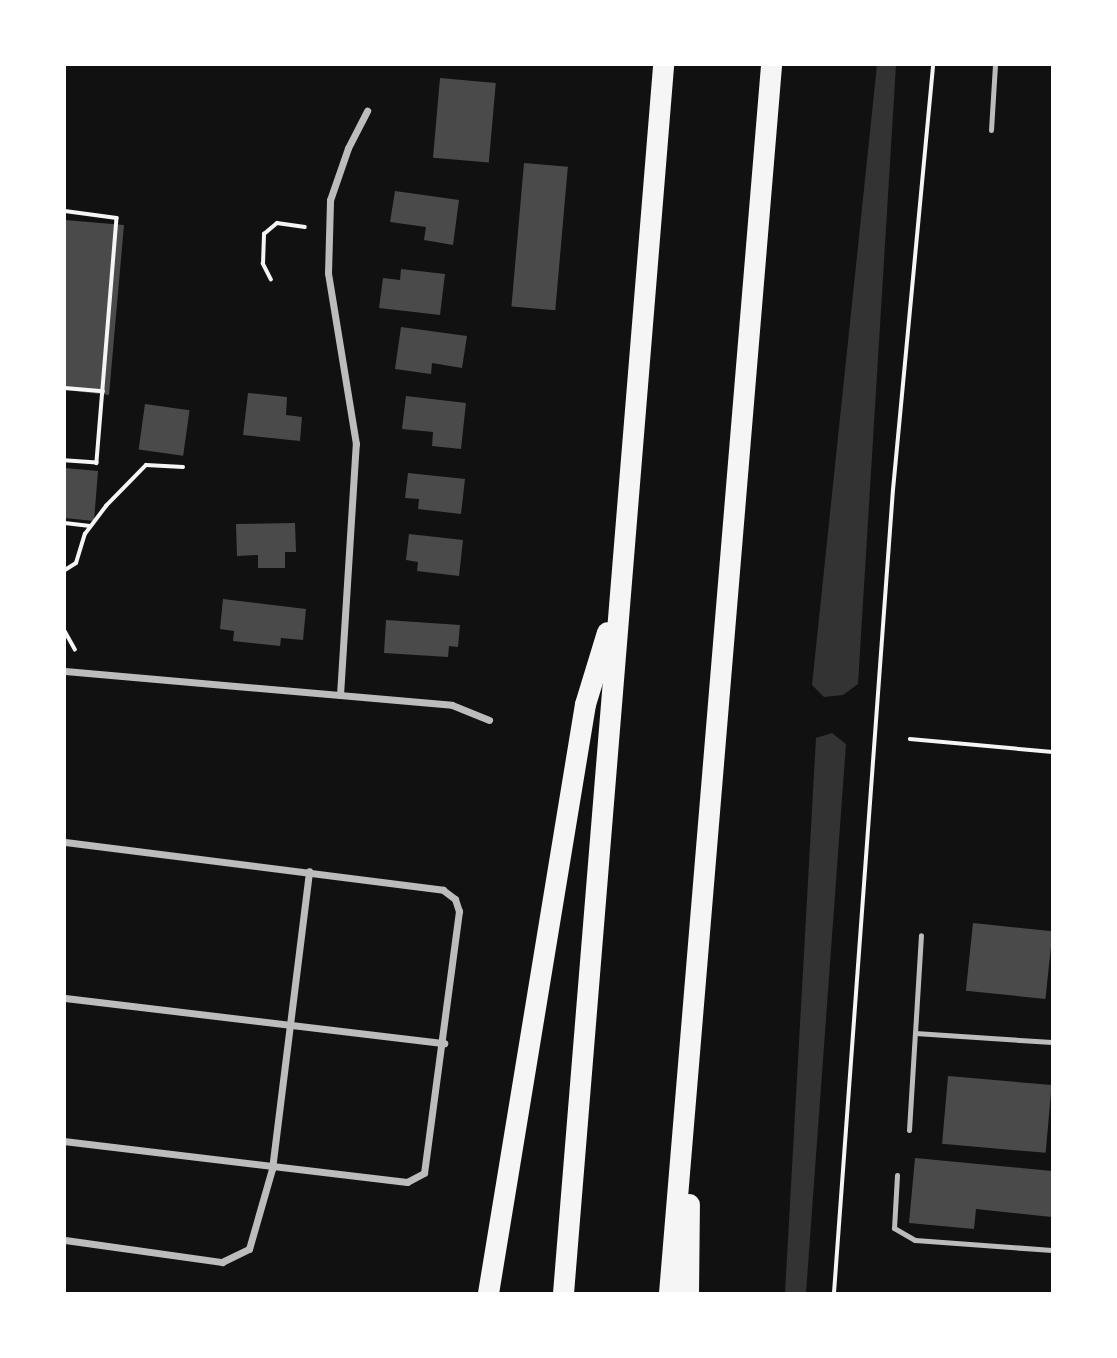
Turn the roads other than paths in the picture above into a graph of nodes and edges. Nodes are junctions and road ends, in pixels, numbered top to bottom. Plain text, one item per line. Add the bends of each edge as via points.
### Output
1 (663, 65) edge
2 (771, 65) edge
3 (995, 65) edge
4 (367, 111) dead end
5 (990, 130) dead end
6 (619, 590) junction
7 (65, 671) edge
8 (340, 695) junction
9 (489, 720) dead end
10 (65, 842) edge
11 (309, 871) junction
12 (921, 935) dead end
13 (65, 998) edge
14 (292, 1025) junction
15 (691, 1027) junction
16 (915, 1033) junction
17 (1052, 1042) edge
18 (444, 1043) junction
19 (909, 1130) dead end
20 (65, 1141) edge
21 (272, 1169) junction
22 (897, 1175) dead end
23 (65, 1240) edge
24 (1052, 1250) edge
25 (488, 1293) edge
26 (563, 1293) edge
27 (669, 1293) edge
28 (688, 1293) edge

1 - 6 highway
2 - 15 highway
3 - 5 lane
4 - 8 street via 330,200 328,273 356,444
6 - 25 highway via 585,704
6 - 26 highway
7 - 8 street
8 - 9 street via 452,705
10 - 11 street
11 - 14 street
11 - 18 street via 443,890 455,899 459,911
12 - 16 lane
13 - 14 street
14 - 18 street
14 - 21 street
15 - 27 highway
15 - 28 highway
16 - 17 lane
16 - 19 lane
18 - 21 street via 424,1173 407,1182
20 - 21 street
21 - 23 street via 249,1249 222,1262
22 - 24 lane via 894,1228 915,1240

